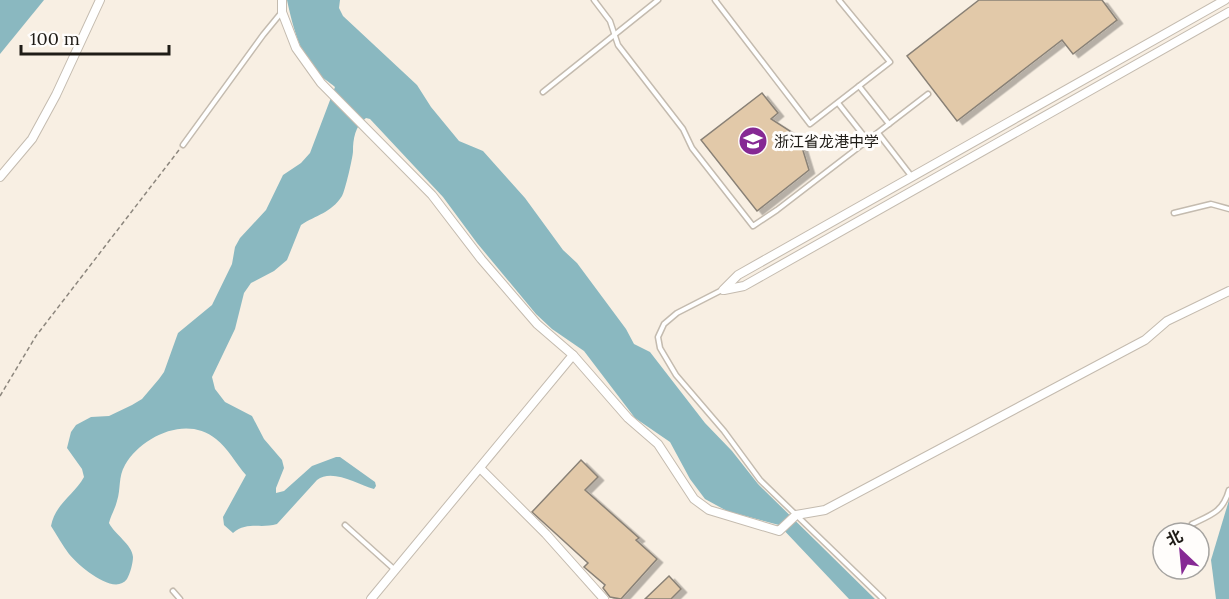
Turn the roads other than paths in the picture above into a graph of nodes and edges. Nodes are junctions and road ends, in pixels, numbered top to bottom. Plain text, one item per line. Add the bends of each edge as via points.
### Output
1 (100, 0) edge
2 (282, 0) edge
3 (594, 0) edge
4 (658, 0) edge
5 (715, 0) edge
6 (839, 0) edge
7 (1225, 0) edge
8 (282, 12) junction
9 (1229, 12) edge
10 (616, 35) junction
11 (859, 86) junction
12 (543, 92) dead end
13 (928, 94) dead end
14 (838, 103) junction
15 (889, 124) junction
16 (878, 133) junction
17 (868, 141) junction
18 (183, 145) road end
19 (0, 177) edge
20 (912, 177) junction
21 (1229, 209) edge
22 (1174, 213) dead end
23 (723, 290) junction
24 (1229, 291) edge
25 (573, 355) junction
26 (480, 468) junction
27 (1229, 490) edge
28 (796, 515) junction
29 (1199, 521) edge
30 (345, 525) dead end
31 (395, 570) junction
32 (173, 591) dead end
33 (180, 599) edge
34 (371, 599) edge
35 (604, 599) edge
36 (883, 599) edge

1 - 19 street via 32,139
2 - 8 street
3 - 10 lane
4 - 10 lane
5 - 14 lane via 810,124
6 - 11 lane via 890,62
7 - 20 street
8 - 18 lane
8 - 25 street via 296,48 312,71 432,195 533,319
9 - 23 street via 744,286
10 - 12 lane
10 - 17 lane via 618,45 753,226
11 - 14 lane
11 - 15 lane
13 - 15 lane
14 - 17 lane
15 - 16 lane
16 - 17 lane
16 - 20 lane
20 - 23 street via 738,275
21 - 22 lane via 1211,204
23 - 28 lane via 677,313 659,332 658,344 676,375 760,480
24 - 28 street via 1167,321 1145,340 825,510
25 - 26 street
25 - 28 street via 628,418 658,444 700,504 779,531
26 - 31 street
26 - 35 street
27 - 29 lane via 1226,502 1216,513
28 - 36 lane
30 - 31 lane
31 - 34 street
32 - 33 lane

